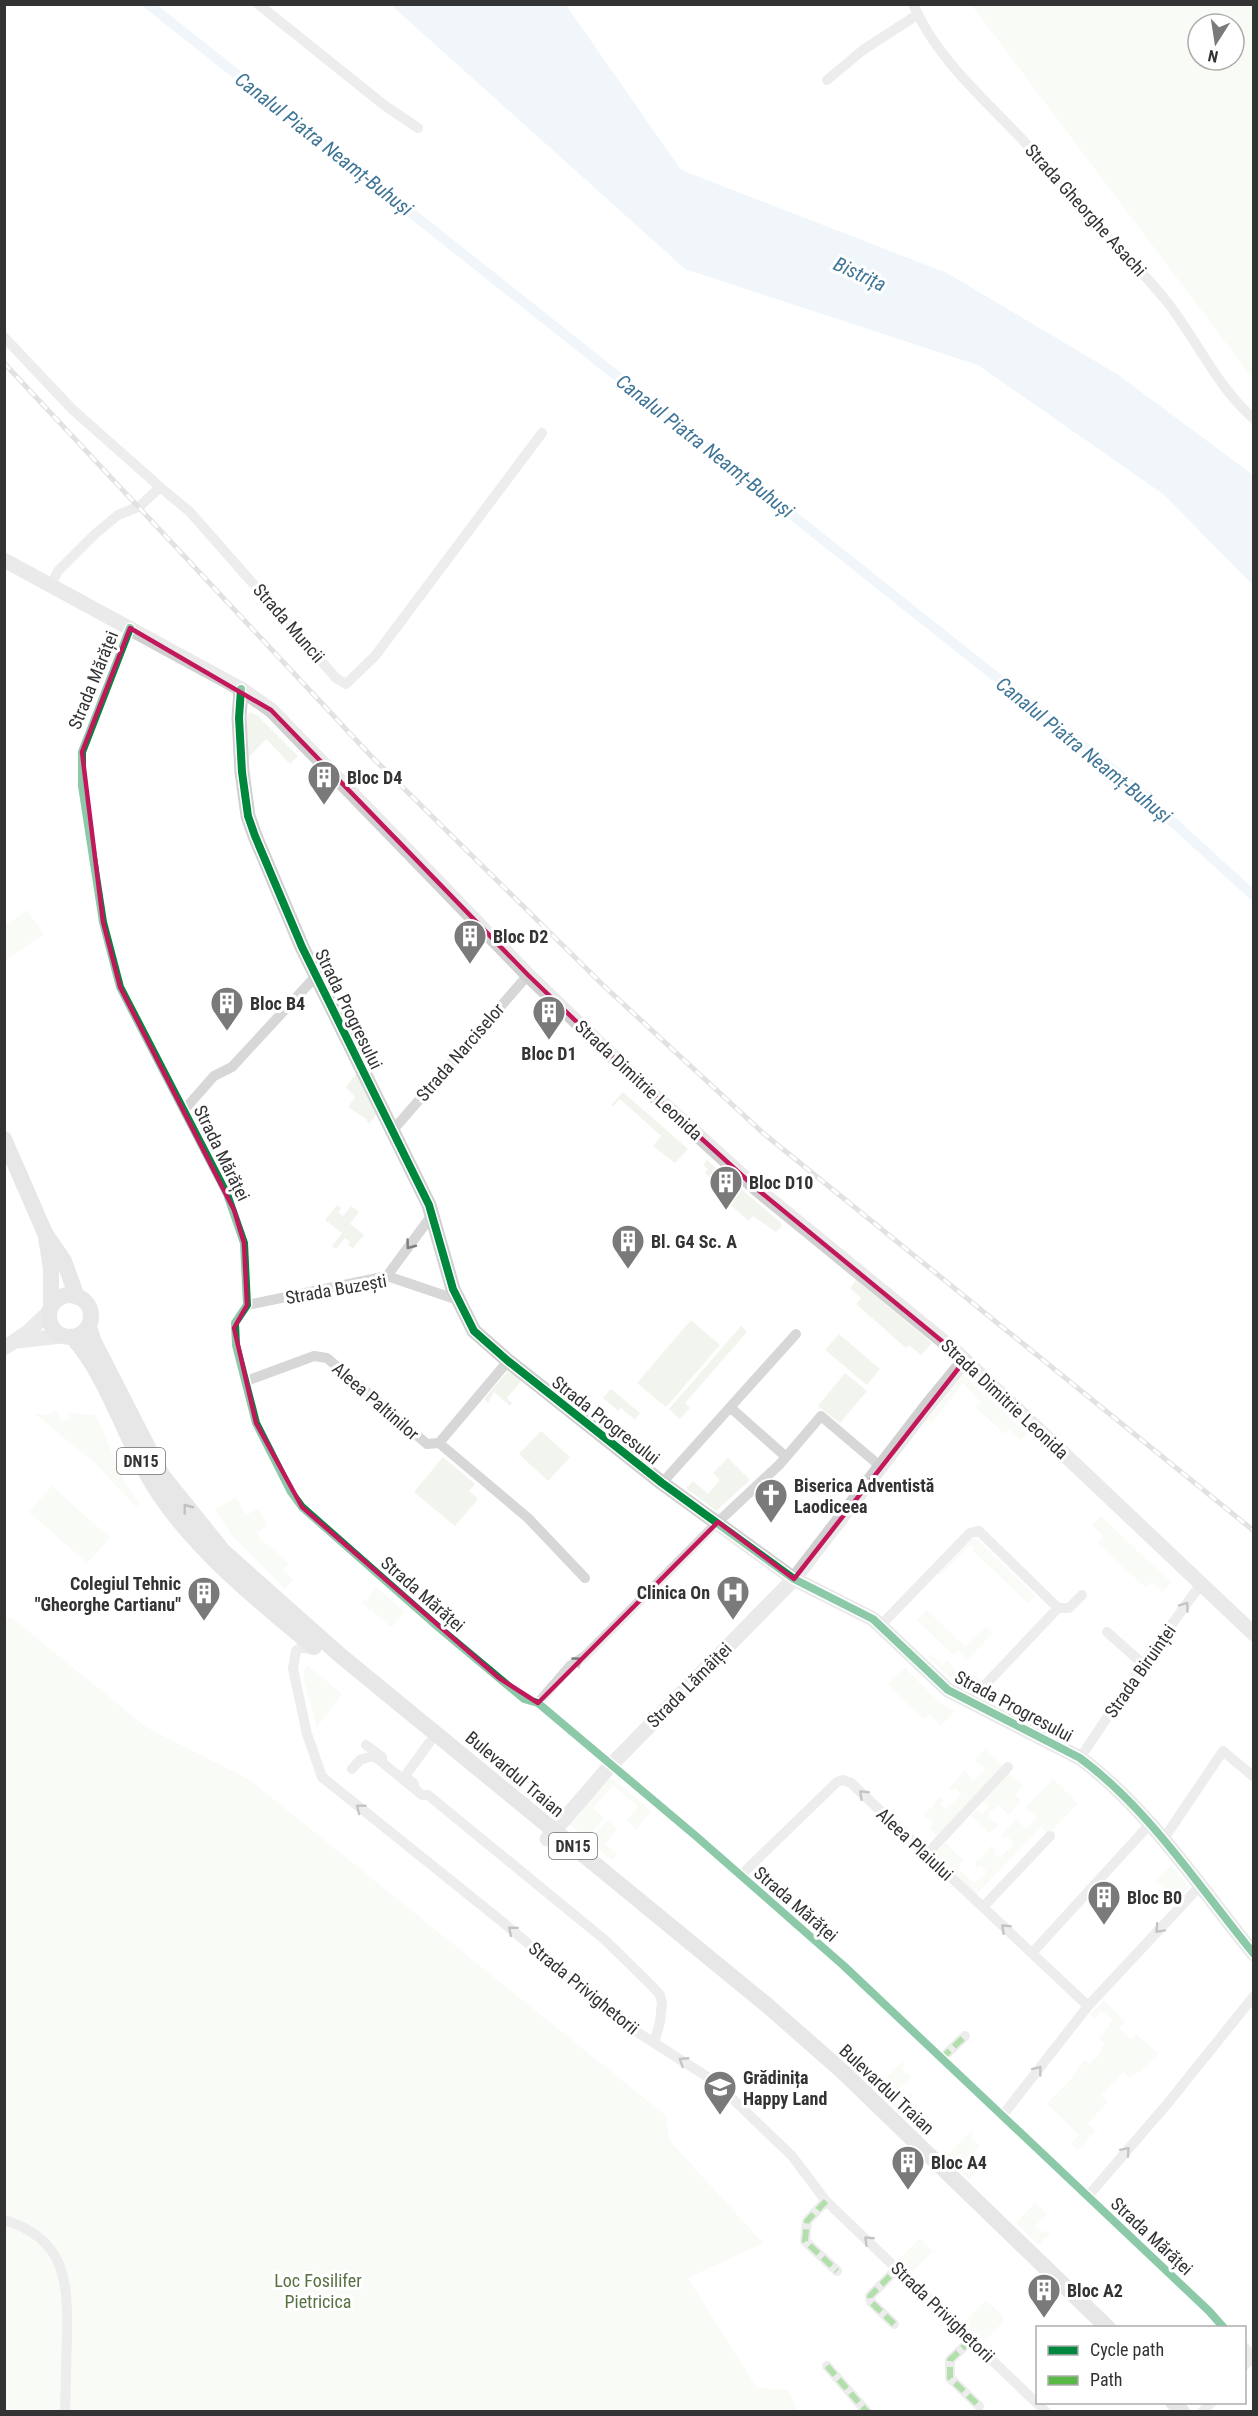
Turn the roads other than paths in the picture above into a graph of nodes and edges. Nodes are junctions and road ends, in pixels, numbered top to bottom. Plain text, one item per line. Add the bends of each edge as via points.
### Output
1 (258, 4) edge
2 (915, 10) edge
3 (826, 80) dead end
4 (418, 128) dead end
5 (4, 337) edge
6 (1254, 419) edge
7 (542, 433) dead end
8 (159, 487) junction
9 (4, 560) edge
10 (51, 584) junction
11 (130, 628) junction
12 (241, 689) junction
13 (528, 975) junction
14 (316, 976) junction
15 (184, 1110) junction
16 (393, 1130) junction
17 (4, 1139) edge
18 (432, 1215) junction
19 (45, 1233) junction
20 (387, 1276) junction
21 (77, 1297) junction
22 (458, 1300) junction
23 (247, 1305) junction
24 (50, 1309) junction
25 (89, 1327) junction
26 (796, 1334) dead end
27 (67, 1337) junction
28 (9, 1345) edge
29 (965, 1360) junction
30 (508, 1361) junction
31 (246, 1381) junction
32 (731, 1408) junction
33 (439, 1443) junction
34 (785, 1456) junction
35 (880, 1466) junction
36 (662, 1483) junction
37 (718, 1522) junction
38 (585, 1578) dead end
39 (794, 1579) junction
40 (1201, 1584) junction
41 (1082, 1595) dead end
42 (1058, 1608) junction
43 (881, 1625) junction
44 (1107, 1632) dead end
45 (1254, 1634) edge
46 (316, 1649) junction
47 (1143, 1664) junction
48 (969, 1702) junction
49 (538, 1703) junction
50 (429, 1743) junction
51 (366, 1745) dead end
52 (1080, 1758) junction
53 (611, 1765) junction
54 (1008, 1767) dead end
55 (352, 1769) dead end
56 (405, 1776) junction
57 (1254, 1777) edge
58 (428, 1795) junction
59 (1150, 1824) junction
60 (550, 1835) junction
61 (1050, 1836) dead end
62 (1163, 1840) junction
63 (926, 1855) junction
64 (741, 1875) junction
65 (1199, 1887) junction
66 (983, 1907) junction
67 (1032, 1953) junction
68 (1254, 1954) edge
69 (1254, 1996) edge
70 (1088, 2006) junction
71 (965, 2036) dead end
72 (654, 2043) junction
73 (941, 2059) junction
74 (1002, 2116) junction
75 (1088, 2196) junction
76 (826, 2201) junction
77 (4, 2220) edge
78 (898, 2268) junction
79 (837, 2271) dead end
80 (894, 2324) dead end
81 (1096, 2326) edge
82 (1106, 2326) edge
83 (1222, 2326) edge
84 (971, 2340) junction
85 (827, 2366) dead end
86 (1036, 2402) edge
87 (979, 2406) dead end
88 (65, 2412) edge
89 (867, 2412) edge

1 - 4 street
2 - 3 street
2 - 6 street, Strada Gheorghe Asachi via 946,59 1168,303 1227,393
5 - 8 street, Strada Muncii via 72,410
7 - 8 street, Strada Muncii via 375,656 346,684 336,678 190,512
8 - 10 street via 140,506 118,515 95,534 58,571
9 - 10 street, Strada Dimitrie Leonida
10 - 11 street, Strada Dimitrie Leonida
11 - 12 street, Strada Dimitrie Leonida
11 - 15 street, Strada Mărăței via 82,752 82,786 112,965 129,1007
12 - 13 street, Strada Dimitrie Leonida via 292,730
12 - 14 street, Strada Progresului via 242,772 248,816
13 - 16 street, Strada Narciselor
13 - 29 street, Strada Dimitrie Leonida via 750,1182
14 - 15 street via 232,1067 214,1076
14 - 16 street, Strada Progresului
15 - 23 street, Strada Mărăței via 227,1194 239,1227 244,1243
16 - 18 street, Strada Progresului
17 - 19 main road, DN15
18 -> 20 street
18 - 22 street, Strada Progresului
19 - 21 main road, DN15 via 64,1261
19 - 24 main road, DN15 via 51,1269
20 - 22 street, Strada Buzești
20 - 23 street, Strada Buzești
21 - 24 main road via 59,1298
21 - 25 main road, DN15 via 84,1300 91,1312
22 - 30 street, Strada Progresului via 474,1331
23 - 31 street, Strada Mărăței via 234,1328
24 - 27 main road, DN15 via 50,1323
24 - 28 street via 36,1326
25 - 27 main road
60 -> 25 main road, Bulevardul Traian / DN15 via 223,1551 162,1475
26 - 32 street
27 - 28 street
27 - 46 main road, Bulevardul Traian / DN15 via 94,1366 160,1497 227,1571
29 - 35 street, Strada Lămâiței
29 - 40 street, Strada Dimitrie Leonida
30 - 33 street, Aleea Paltinilor
30 - 36 street, Strada Progresului
31 - 33 street, Aleea Paltinilor via 321,1356 427,1444
31 - 49 street, Strada Mărăței via 256,1423 302,1507 515,1692
32 - 34 street
32 - 36 street
33 - 38 street, Aleea Paltinilor via 528,1518
34 - 35 street via 821,1416
34 - 37 street
35 - 39 street, Strada Lămâiței
36 - 37 street, Strada Progresului
37 - 39 street, Strada Progresului
49 -> 37 street via 570,1666 585,1656
39 - 43 street, Strada Progresului
39 - 53 street, Strada Lămâiței
40 - 45 street, Strada Dimitrie Leonida
47 -> 40 street, Strada Biruinței
41 - 42 street, Strada Progresului via 1069,1608
42 - 43 street via 975,1531
42 - 48 street, Strada Progresului
43 - 48 street, Strada Progresului via 948,1690
44 - 47 street
46 - 50 main road, Bulevardul Traian / DN15
72 -> 46 street, Strada Privighetorii via 626,2025 322,1778 307,1734 293,1669 296,1651
47 - 52 street, Strada Biruinței
48 - 52 street, Strada Progresului
49 - 53 street, Strada Mărăței
50 - 56 street
50 - 60 main road, Bulevardul Traian / DN15
51 - 56 street
52 - 59 street, Strada Progresului via 1130,1801
53 - 60 street, Strada Lămâiței
53 - 64 street, Strada Mărăței
54 - 63 street
55 - 58 street via 371,1755 422,1795
56 - 58 street
57 - 62 street via 1223,1751
58 - 72 street via 605,1940 651,1985 662,2003
59 - 62 street, Strada Progresului
59 - 67 street
60 - 81 main road, Bulevardul Traian / DN15 via 786,2031
60 - 82 main road, Bulevardul Traian / DN15 via 768,2006 842,2071
61 - 66 street
62 - 65 street, Strada Progresului
63 -> 64 street, Aleea Plaiului via 851,1783 843,1780
63 - 66 street, Aleea Plaiului
64 - 73 street, Strada Mărăței
65 - 68 street, Strada Progresului
65 -> 70 street
67 -> 66 street, Aleea Plaiului
67 - 70 street, Aleea Plaiului
75 -> 69 street
74 -> 70 street
71 - 73 street
76 -> 72 street, Strada Privighetorii via 792,2156 714,2081
73 - 74 street, Strada Mărăței
74 - 75 street, Strada Mărăței
75 - 83 street, Strada Mărăței
78 -> 76 street, Strada Privighetorii
76 - 79 street via 807,2222 805,2241
77 - 88 street via 39,2236 63,2271 68,2308
78 - 80 street via 870,2296 871,2302
78 - 84 street, Strada Privighetorii
84 - 86 street, Strada Privighetorii
84 - 87 street via 950,2360 950,2378
85 - 89 street

